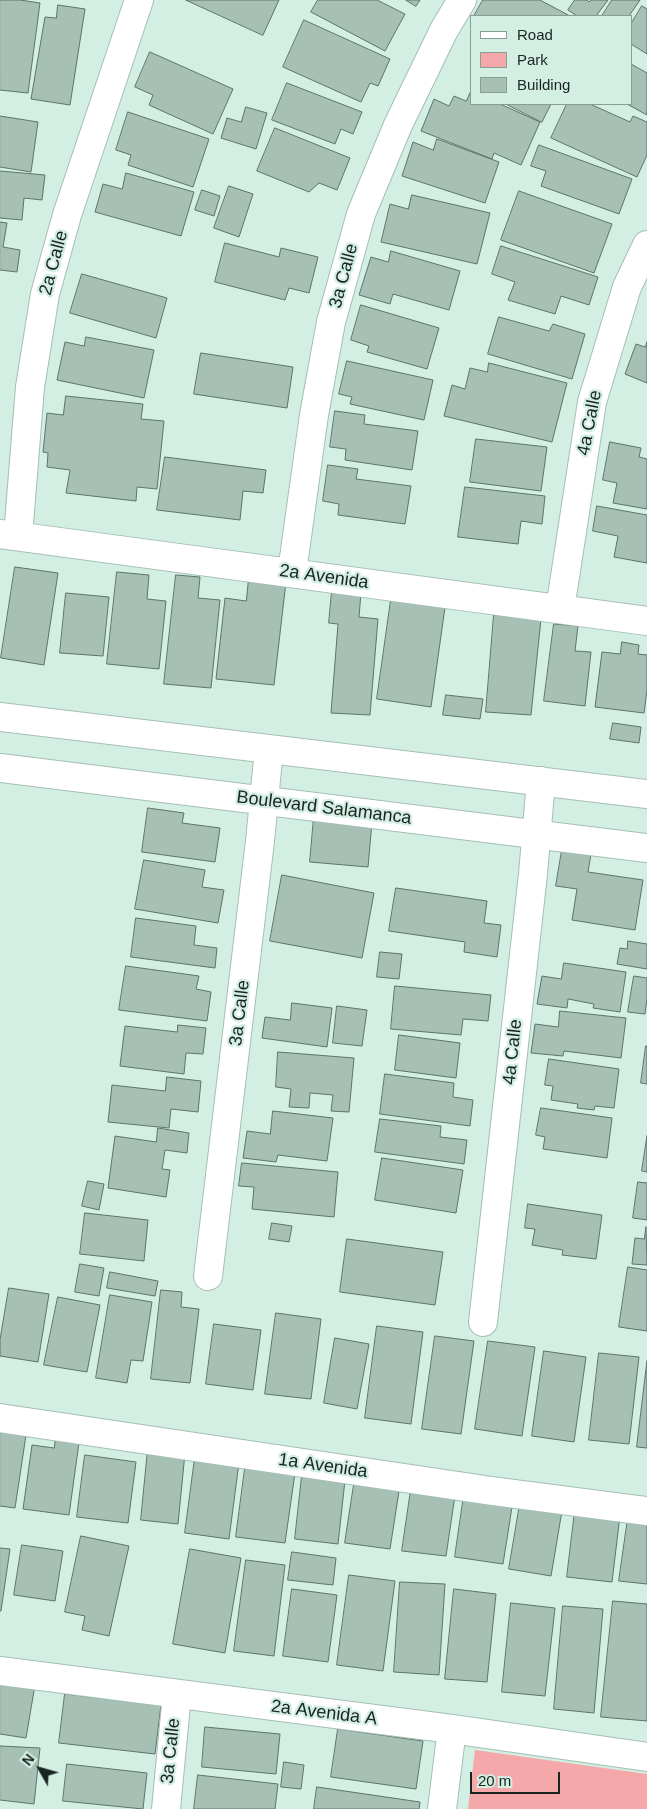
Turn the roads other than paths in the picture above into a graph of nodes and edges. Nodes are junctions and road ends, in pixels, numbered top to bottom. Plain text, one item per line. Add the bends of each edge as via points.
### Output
1 (139, 0) edge
2 (462, 0) edge
3 (647, 245) edge
4 (9, 535) edge
5 (292, 572) junction
6 (560, 609) junction
7 (647, 620) edge
8 (0, 717) edge
9 (0, 722) edge
10 (269, 749) junction
11 (0, 768) edge
12 (541, 781) junction
13 (647, 794) edge
14 (264, 801) junction
15 (537, 834) junction
16 (647, 848) edge
17 (208, 1276) dead end
18 (483, 1322) dead end
19 (0, 1418) edge
20 (647, 1510) edge
21 (0, 1671) edge
22 (177, 1694) junction
23 (452, 1729) junction
24 (647, 1757) edge
25 (166, 1809) edge
26 (442, 1809) edge

1 - 4 street, 2a Calle via 67,215 45,294
2 - 5 street, 3a Calle via 398,125 361,214 331,322
3 - 6 street, 4a Calle via 627,286 592,402
4 - 5 street, 2a Avenida
5 - 6 street, 2a Avenida
6 - 7 street, 2a Avenida
8 - 9 street
8 - 10 street
10 - 12 street
10 - 14 street, 3a Calle
11 - 14 street, Boulevard Salamanca
12 - 13 street
12 - 15 street, 4a Calle
14 - 15 street, Boulevard Salamanca
14 - 17 street, 3a Calle
15 - 16 street, Boulevard Salamanca
15 - 18 street, 4a Calle
19 - 20 street, 1a Avenida
21 - 22 street, 2a Avenida A
22 - 23 street, 2a Avenida A
22 - 25 street, 3a Calle
23 - 24 street, 2a Avenida A
23 - 26 street

